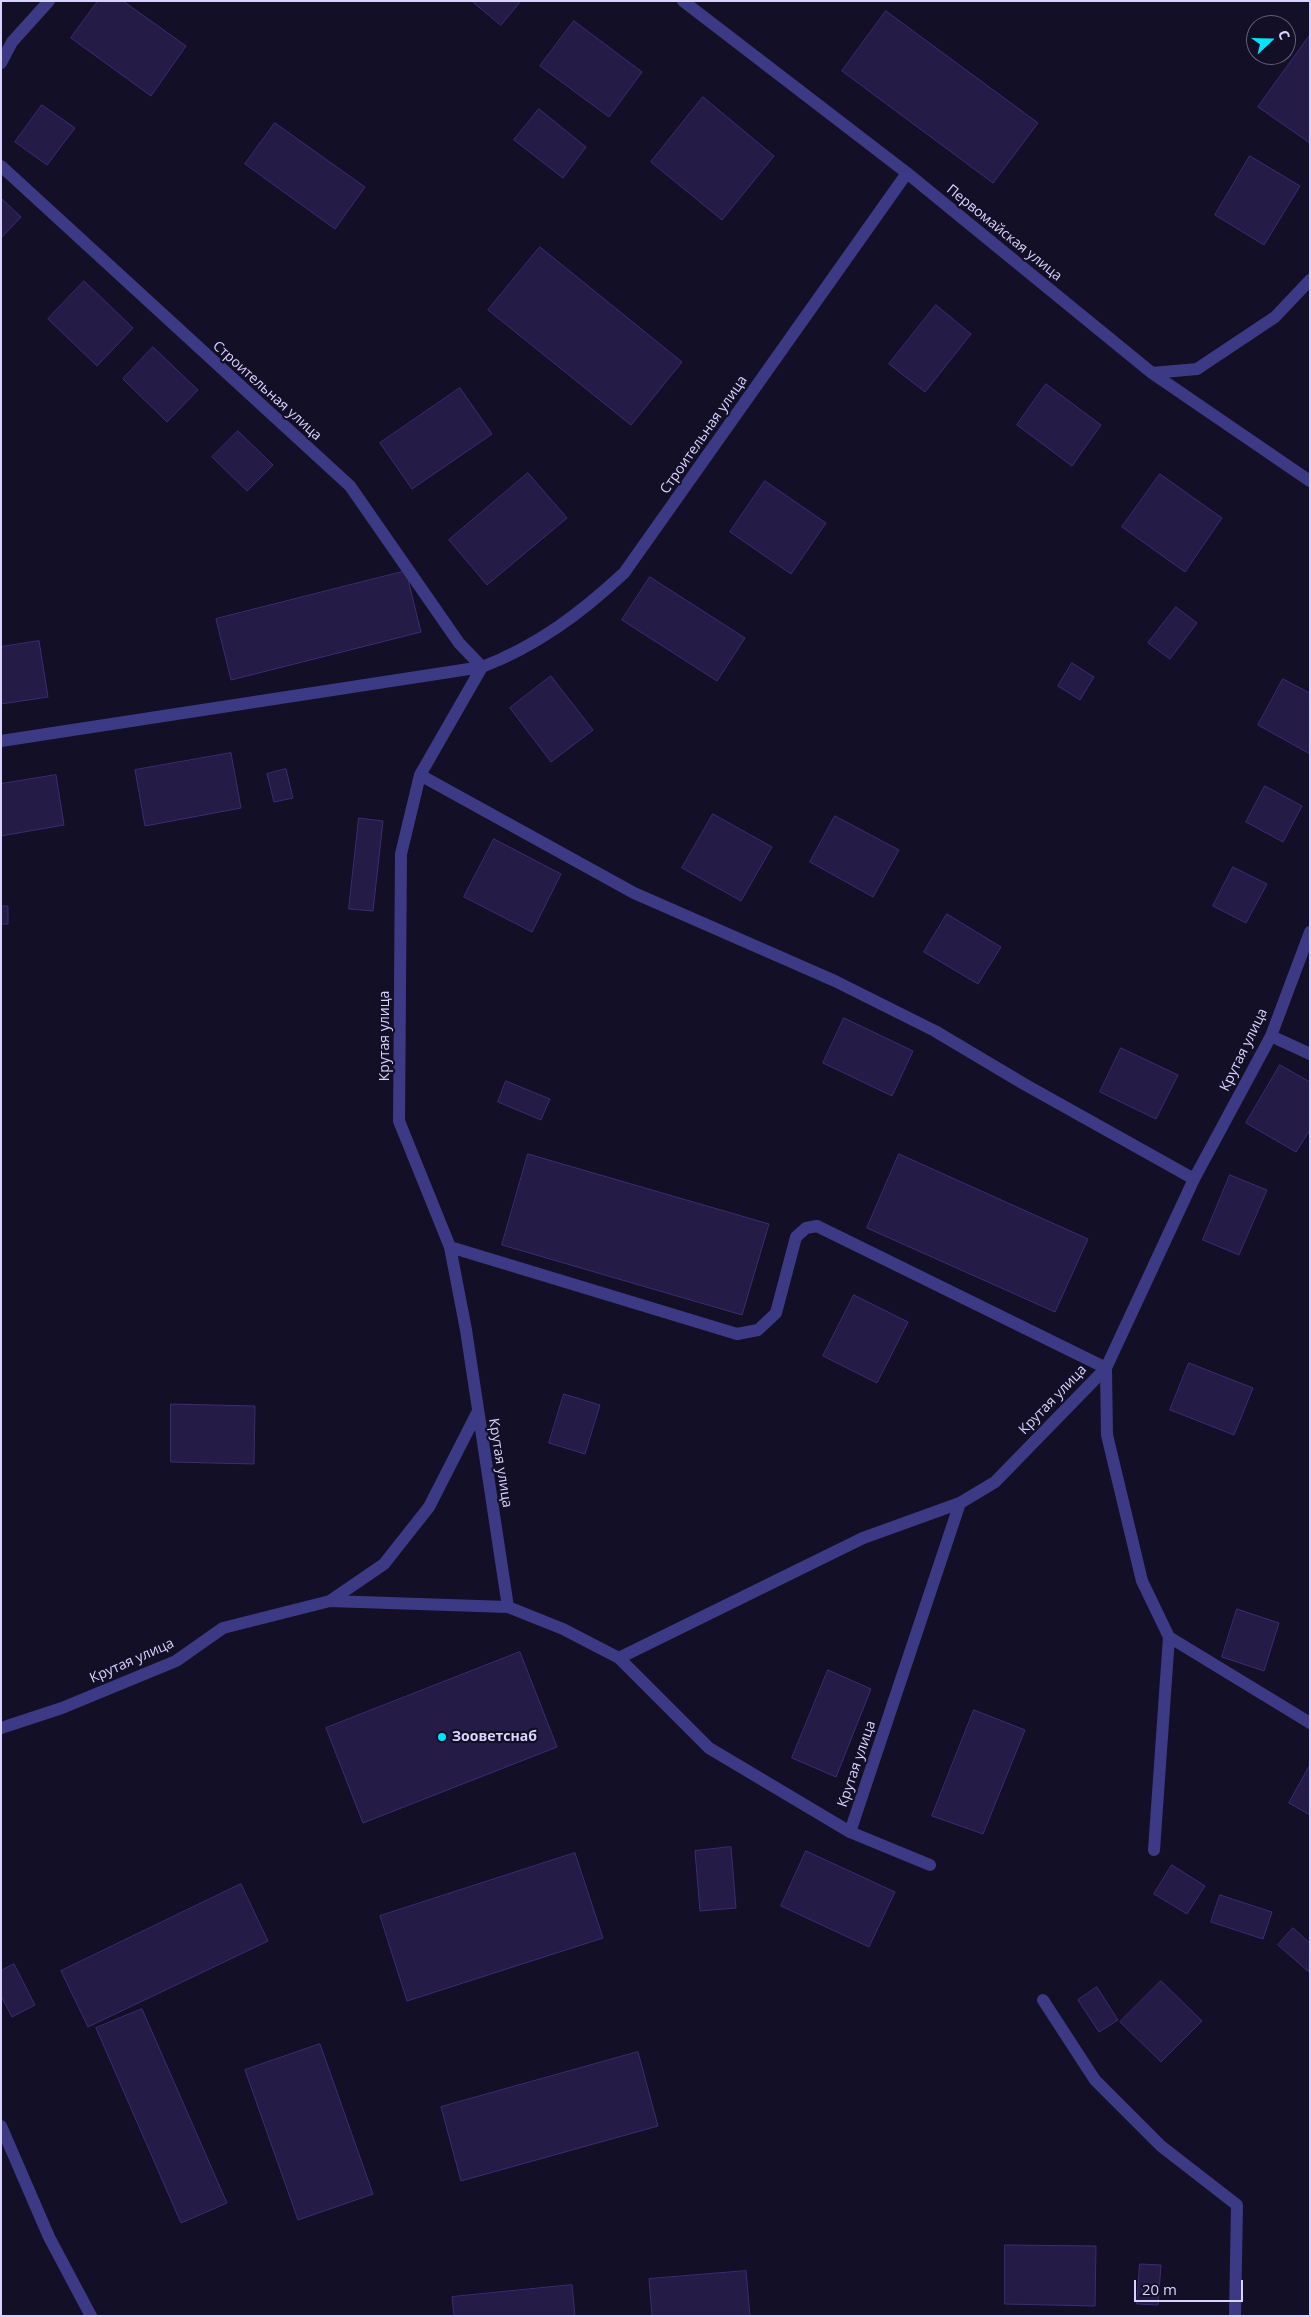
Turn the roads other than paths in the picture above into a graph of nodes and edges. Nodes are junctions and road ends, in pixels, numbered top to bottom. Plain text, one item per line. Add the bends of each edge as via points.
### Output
1 (50, 1) edge
2 (683, 1) edge
3 (1, 64) edge
4 (1, 166) edge
5 (907, 173) junction
6 (1310, 280) edge
7 (1152, 374) junction
8 (1310, 481) edge
9 (482, 667) junction
10 (1, 741) edge
11 (420, 775) junction
12 (1310, 932) edge
13 (1270, 1036) junction
14 (1310, 1054) edge
15 (1194, 1179) junction
16 (450, 1247) junction
17 (1106, 1368) junction
18 (477, 1413) junction
19 (960, 1503) junction
20 (330, 1601) junction
21 (508, 1607) junction
22 (1169, 1637) junction
23 (619, 1658) junction
24 (1310, 1723) edge
25 (1, 1728) edge
26 (850, 1832) junction
27 (1154, 1850) dead end
28 (930, 1865) dead end
29 (1043, 2000) dead end
30 (1, 2126) edge
31 (91, 2316) edge
32 (1235, 2316) edge

1 - 3 street via 12,42
2 - 5 street, Первомайская улица
4 - 9 street, Строительная улица via 350,486 459,643
5 - 7 street, Первомайская улица
5 - 9 street, Строительная улица via 624,573 589,606 516,654
6 - 7 street via 1275,317 1197,369
7 - 8 street, Первомайская улица
9 - 10 street, Строительная улица
9 - 11 street, Крутая улица
11 - 15 street via 634,893 835,981 935,1031
11 - 16 street, Крутая улица via 401,854 399,1121
12 - 13 street, Крутая улица
13 - 14 street
13 - 15 street, Крутая улица
15 - 17 street, Крутая улица
16 - 17 street via 736,1334 758,1330 776,1313 796,1237 806,1228 817,1226
16 - 18 street, Крутая улица
17 - 19 street, Крутая улица via 995,1482
17 - 22 street, Крутая улица via 1106,1435 1142,1580
18 - 20 street, Крутая улица via 429,1507 384,1564
18 - 21 street, Крутая улица
19 - 23 street via 863,1538
19 - 26 street, Крутая улица
20 - 21 street, Крутая улица
20 - 25 street, Крутая улица via 223,1628 176,1661 62,1708
21 - 23 street, Крутая улица via 563,1629
22 - 24 street
22 - 27 street
23 - 26 street, Крутая улица via 708,1748
26 - 28 street
29 - 32 street via 1095,2080 1161,2146 1237,2205
30 - 31 street via 49,2237

